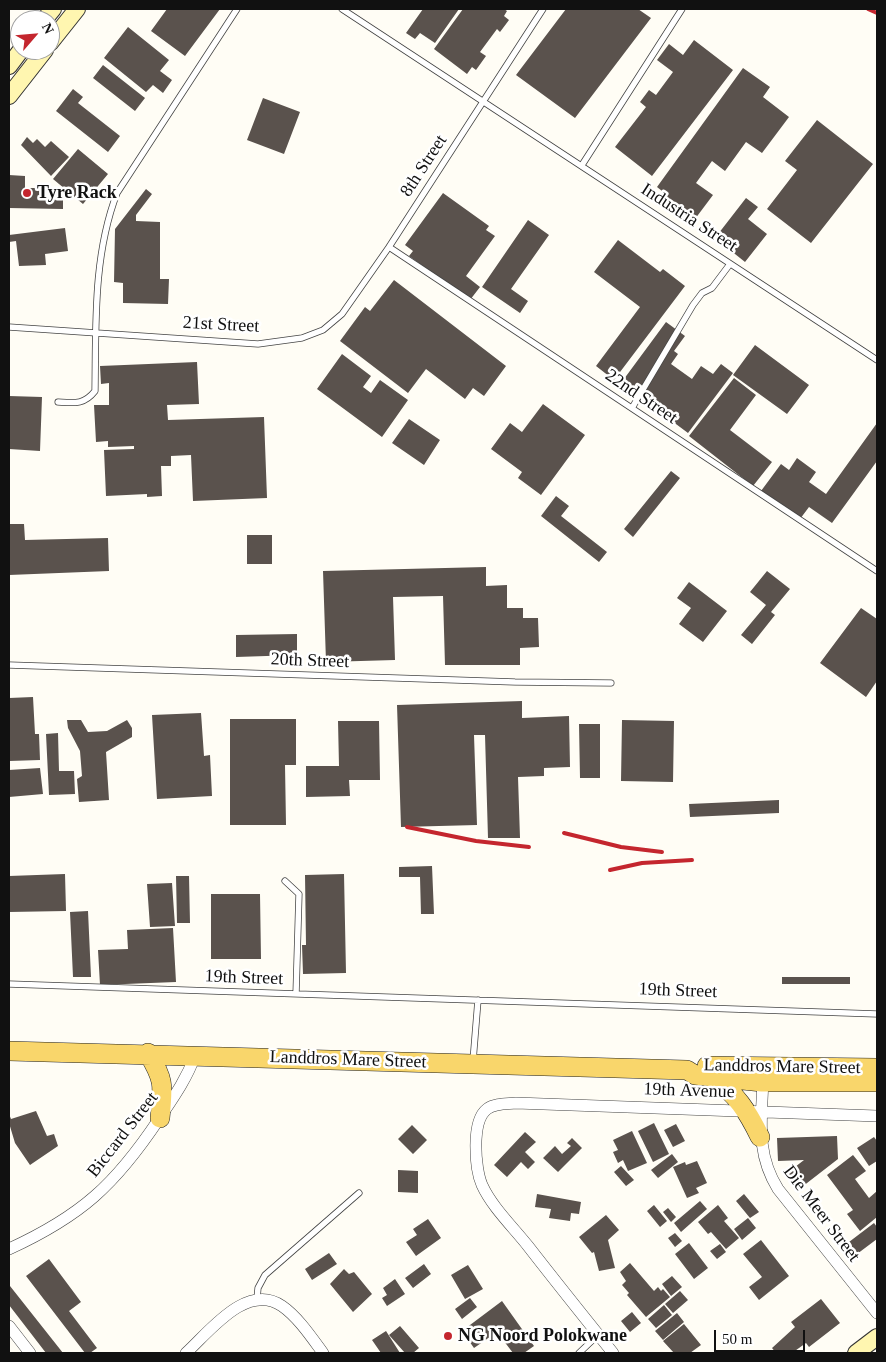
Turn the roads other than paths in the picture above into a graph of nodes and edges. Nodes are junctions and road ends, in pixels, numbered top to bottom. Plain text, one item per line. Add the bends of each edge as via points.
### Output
1 (77, 9) edge
2 (237, 9) edge
3 (342, 9) edge
4 (543, 9) edge
5 (682, 9) edge
6 (60, 30) edge
7 (36, 60) edge
8 (9, 96) edge
9 (485, 101) junction
10 (582, 166) junction
11 (389, 247) junction
12 (730, 264) junction
13 (9, 327) edge
14 (95, 332) junction
15 (877, 360) edge
16 (58, 402) dead end
17 (632, 408) junction
18 (877, 571) edge
19 (9, 665) edge
20 (611, 682) dead end
21 (285, 881) dead end
22 (9, 984) edge
23 (296, 994) junction
24 (478, 1000) junction
25 (877, 1014) edge
26 (9, 1051) edge
27 (148, 1053) junction
28 (195, 1056) junction
29 (473, 1065) junction
30 (877, 1068) edge
31 (687, 1070) junction
32 (763, 1074) junction
33 (712, 1077) junction
34 (877, 1082) edge
35 (754, 1111) junction
36 (877, 1116) edge
37 (160, 1118) junction
38 (760, 1137) joint
39 (359, 1193) dead end
40 (9, 1249) edge
41 (257, 1299) junction
42 (877, 1313) edge
43 (9, 1326) edge
44 (598, 1335) junction
45 (877, 1337) edge
46 (30, 1353) edge
47 (186, 1353) edge
48 (323, 1353) edge
49 (579, 1353) edge
50 (612, 1353) edge
51 (856, 1353) edge

1 - 6 main road
2 - 14 lane via 117,193 107,218 102,248
3 - 9 lane, Industria Street
4 - 9 lane, 8th Street
5 - 10 lane
7 - 8 main road
9 - 10 lane, Industria Street
9 - 11 lane, 8th Street
10 - 12 lane, Industria Street
11 - 14 lane, 21st Street via 333,324 302,338 258,344
11 - 17 lane, 22nd Street
12 - 15 lane, Industria Street
12 - 17 lane via 712,288 702,293 693,305
13 - 14 lane, 21st Street
14 - 16 lane via 95,392 80,403
17 - 18 lane, 22nd Street
19 - 20 lane, 20th Street via 475,681
21 - 23 lane via 299,894
22 - 23 lane, 19th Street
23 - 24 lane, 19th Street
24 - 25 lane, 19th Street
24 - 29 lane
26 - 27 main road, Landdros Mare Street
27 - 28 main road, Landdros Mare Street
27 - 37 main road via 163,1086
28 - 29 main road, Landdros Mare Street
28 - 37 street, Biccard Street via 187,1077
29 - 31 main road, Landdros Mare Street
30 - 32 main road, Landdros Mare Street
31 - 32 main road, Landdros Mare Street via 694,1066
31 - 33 main road, Landdros Mare Street via 695,1075
32 - 33 main road, Landdros Mare Street
32 - 34 main road, Landdros Mare Street
32 - 35 street
33 - 35 main road
35 - 36 street, 19th Avenue
35 - 38 main road
35 - 44 street, 19th Avenue via 526,1103 499,1104 487,1108 481,1115 476,1152 483,1186
37 - 40 street, Biccard Street via 137,1152 101,1193 66,1219
38 - 42 street, Die Meer Street via 767,1173 778,1190
39 - 41 lane via 265,1275 258,1288
41 - 47 street via 236,1308
41 - 48 street via 283,1306
43 - 46 street
44 - 49 lane
44 - 50 street
45 - 51 main road

